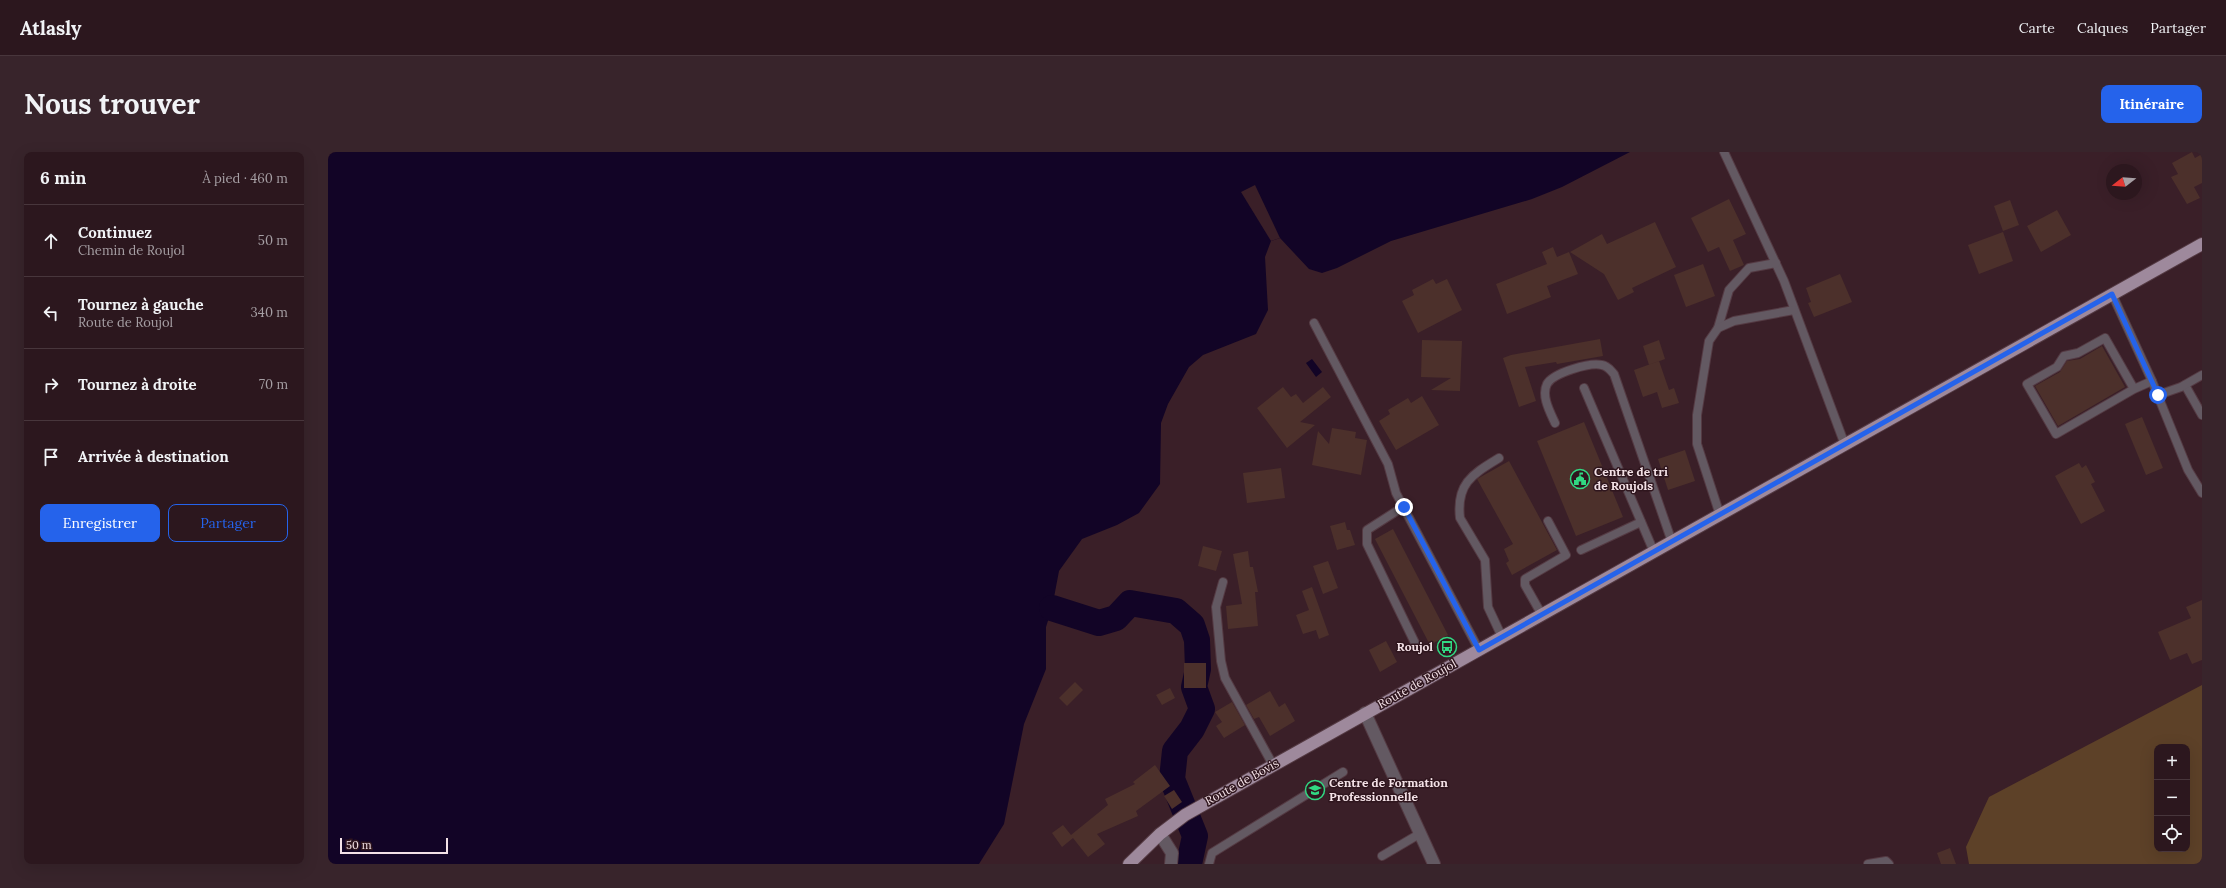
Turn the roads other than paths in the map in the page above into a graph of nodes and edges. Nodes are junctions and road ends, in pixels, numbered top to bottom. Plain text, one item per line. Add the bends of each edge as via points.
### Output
1 (1724, 152) edge
2 (2202, 244) edge
3 (1776, 263) junction
4 (2112, 294) junction
5 (1794, 310) junction
6 (1314, 323) dead end
7 (1718, 328) junction
8 (2202, 376) edge
9 (2152, 381) junction
10 (2185, 385) junction
11 (1584, 388) dead end
12 (2134, 388) junction
13 (2158, 395) junction
14 (2202, 415) edge
15 (1555, 423) dead end
16 (1844, 445) junction
17 (1499, 458) dead end
18 (2202, 493) edge
19 (1404, 507) junction
20 (1720, 515) junction
21 (1548, 521) dead end
22 (1641, 522) junction
23 (1672, 542) junction
24 (1581, 550) dead end
25 (1654, 552) junction
26 (1223, 582) dead end
27 (1542, 615) junction
28 (1502, 637) junction
29 (1415, 643) dead end
30 (1479, 650) junction
31 (1365, 713) junction
32 (1273, 765) junction
33 (1343, 772) dead end
34 (1421, 833) junction
35 (1160, 834) junction
36 (1382, 856) dead end
37 (1129, 864) edge
38 (1171, 864) edge
39 (1209, 864) edge
40 (1434, 864) edge
41 (1868, 864) edge
42 (1889, 864) edge

1 - 3 lane
2 - 4 main road, Route de Roujol
3 - 5 lane
3 - 7 lane via 1749,268 1729,290
4 - 9 lane
4 - 16 main road, Route de Roujol
5 - 7 lane via 1734,321
5 - 16 lane
6 - 19 lane via 1388,464 1396,493
7 - 20 lane via 1709,341 1697,415 1697,444
8 - 10 lane
9 - 12 lane
9 - 13 lane
10 - 13 lane
10 - 14 lane
11 - 22 lane
12 - 12 lane via 2056,434 2027,384 2056,367 2064,356 2078,353 2105,338
13 - 18 lane via 2188,470
15 - 23 lane via 1545,393 1547,384 1554,377 1585,366 1601,364 1609,368 1614,374
16 - 20 main road, Route de Roujol
17 - 28 lane via 1467,480 1461,492 1459,511 1460,518 1485,560 1488,607
19 - 29 lane via 1367,530 1366,536 1367,544
19 - 30 lane
20 - 23 main road, Route de Roujol
21 - 27 lane via 1566,555 1525,579 1525,585
22 - 24 lane
22 - 25 lane
23 - 25 main road, Route de Roujol
25 - 27 main road, Route de Roujol
26 - 32 lane via 1216,607 1225,678
27 - 28 main road, Route de Roujol
28 - 30 main road, Route de Roujol
30 - 31 main road, Route de Roujol
31 - 32 main road, Route de Bovis
31 - 34 street
32 - 35 main road, Route de Bovis via 1185,814
33 - 39 lane via 1212,853
34 - 36 lane
34 - 40 street
35 - 37 main road, Route de Bovis
35 - 38 street via 1172,853
41 - 42 lane via 1886,861

